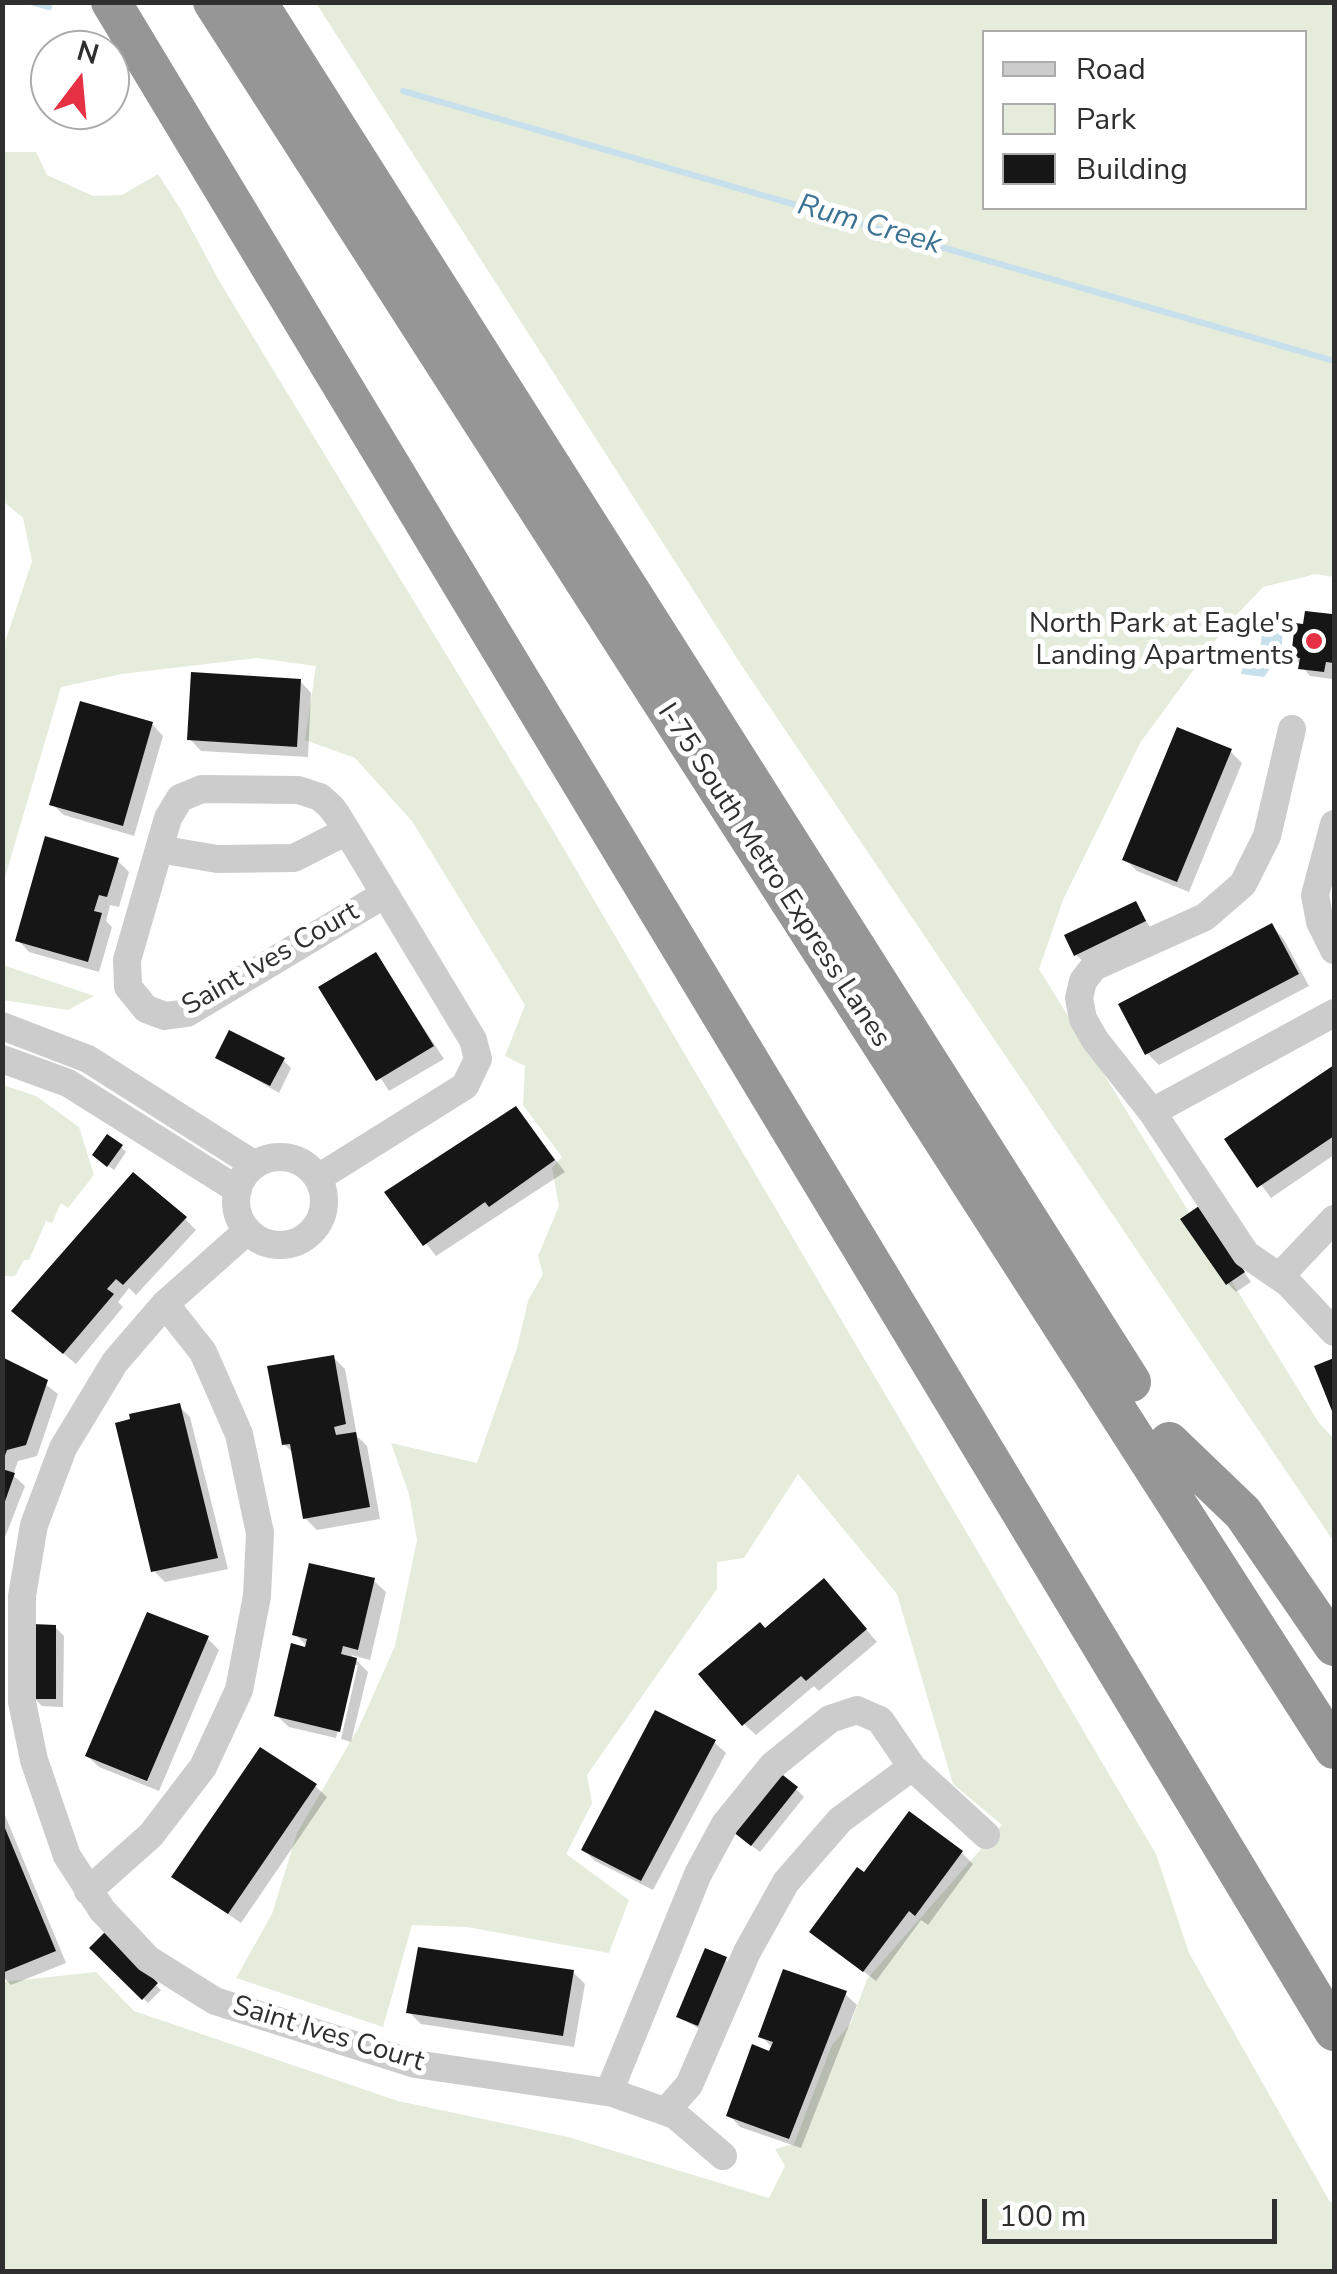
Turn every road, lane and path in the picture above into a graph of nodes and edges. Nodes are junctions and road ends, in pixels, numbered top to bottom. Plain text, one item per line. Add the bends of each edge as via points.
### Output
1 (111, 2) edge
2 (213, 2) edge
3 (258, 2) edge
4 (1292, 729) dead end
5 (1334, 824) edge
6 (347, 831) junction
7 (159, 848) junction
8 (385, 894) junction
9 (1334, 950) edge
10 (1334, 1013) edge
11 (2, 1026) edge
12 (2, 1060) edge
13 (149, 1096) junction
14 (1152, 1112) junction
15 (130, 1121) junction
16 (254, 1165) junction
17 (318, 1178) junction
18 (238, 1190) junction
19 (1334, 1219) edge
20 (247, 1230) junction
21 (1280, 1276) junction
22 (165, 1304) junction
23 (1334, 1332) edge
24 (1168, 1442) junction
25 (1334, 1646) edge
26 (1334, 1702) edge
27 (1334, 1749) edge
28 (912, 1767) junction
29 (986, 1835) dead end
30 (88, 1892) junction
31 (1334, 2031) edge
32 (609, 2092) junction
33 (666, 2111) junction
34 (723, 2156) dead end

1 - 31 highway
2 - 27 highway, I-75 South Metro Express Lanes
3 - 24 highway
4 - 14 street via 1267,836 1243,884 1205,917 1094,967 1083,981 1088,1029
5 - 9 street via 1315,895
6 - 7 street via 294,858 199,858
6 - 7 street, Saint Ives Court via 326,802 306,790 202,789 175,804
6 - 8 street, Saint Ives Court
7 - 8 street, Saint Ives Court via 126,969 139,1003 165,1016 196,1009
8 - 17 street, Saint Ives Court via 473,1040 477,1067 465,1086
10 - 14 street
11 - 13 street via 88,1058
12 - 15 street via 68,1082
13 - 15 street
13 - 16 street
14 - 21 street via 1246,1254
15 - 18 street
16 - 17 street via 288,1158
16 - 18 street
17 - 20 street via 324,1209 308,1237 277,1246
18 - 20 street via 237,1212
19 - 21 street
20 - 22 street, Saint Ives Court
21 - 23 street
22 - 30 street, Saint Ives Court via 108,1371 63,1448 34,1525 22,1596 25,1723 61,1842
22 - 30 street via 203,1352 239,1434 260,1533 257,1596 239,1690 203,1767 151,1836
24 - 25 highway via 1242,1513
24 - 26 highway
28 - 29 street
28 - 32 street via 880,1720 852,1710 830,1719 758,1780 698,1874
28 - 33 street via 840,1820 786,1882 689,2085
30 - 32 street, Saint Ives Court via 159,1968 246,2014 415,2064
32 - 33 street, Saint Ives Court
33 - 34 street, Saint Ives Court

